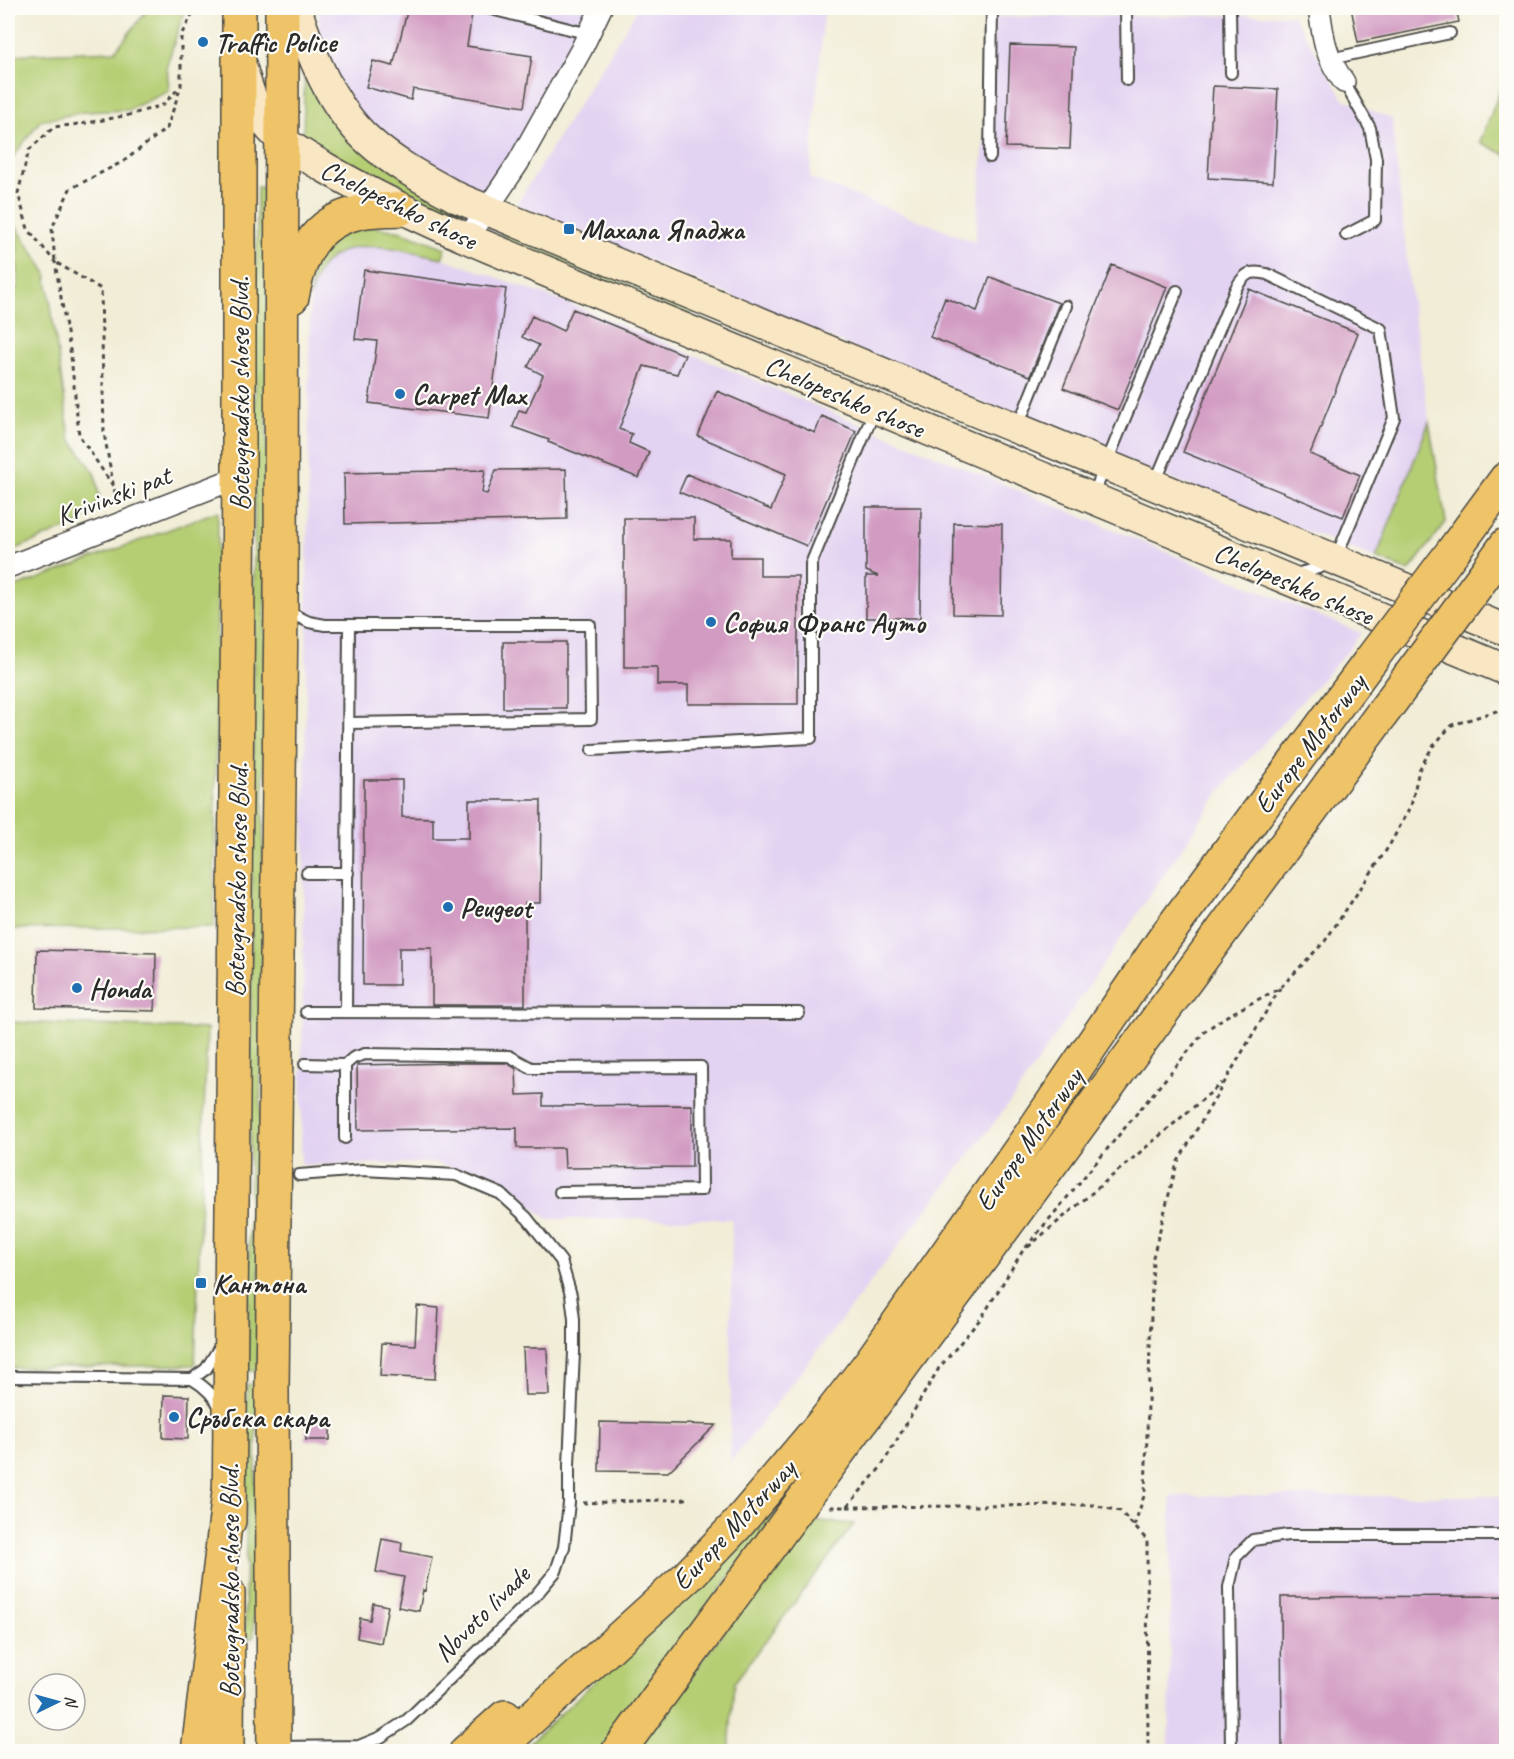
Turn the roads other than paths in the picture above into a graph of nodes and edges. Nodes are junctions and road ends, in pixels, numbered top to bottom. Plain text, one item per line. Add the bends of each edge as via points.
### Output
1 (239, 8) edge
2 (282, 8) edge
3 (296, 8) edge
4 (487, 8) edge
5 (601, 8) edge
6 (992, 8) edge
7 (1126, 8) edge
8 (1230, 8) edge
9 (1319, 8) edge
10 (1450, 33) dead end
11 (589, 34) junction
12 (239, 57) junction
13 (1330, 59) junction
14 (1231, 73) dead end
15 (1127, 80) dead end
16 (1344, 82) joint
17 (281, 140) junction
18 (990, 157) dead end
19 (400, 209) junction
20 (487, 210) junction
21 (1346, 235) dead end
22 (467, 239) junction
23 (1177, 291) dead end
24 (1066, 306) dead end
25 (282, 348) junction
26 (875, 408) junction
27 (1017, 429) junction
28 (1105, 465) junction
29 (239, 477) junction
30 (1506, 479) edge
31 (1154, 485) junction
32 (1091, 498) junction
33 (1499, 555) edge
34 (1335, 560) junction
35 (8, 567) edge
36 (1277, 576) junction
37 (281, 608) junction
38 (349, 626) junction
39 (1506, 630) edge
40 (1506, 670) edge
41 (349, 723) junction
42 (592, 750) dead end
43 (307, 873) dead end
44 (348, 873) junction
45 (1166, 936) junction
46 (306, 1012) dead end
47 (346, 1012) junction
48 (799, 1013) dead end
49 (305, 1065) dead end
50 (345, 1065) junction
51 (345, 1138) dead end
52 (299, 1175) dead end
53 (560, 1192) dead end
54 (231, 1317) junction
55 (8, 1377) edge
56 (192, 1379) junction
57 (230, 1431) junction
58 (229, 1492) junction
59 (1506, 1535) edge
60 (274, 1749) edge
61 (198, 1752) edge
62 (227, 1752) edge
63 (466, 1752) edge
64 (494, 1752) edge
65 (618, 1752) edge
66 (1231, 1752) edge

1 - 12 main road, Botevgradsko shose Blvd.
2 - 17 main road, Botevgradsko shose Blvd.
3 - 20 main road, Chelopeshko shose via 323,78 354,126 397,163
4 - 11 lane
5 - 11 street
6 - 18 lane
7 - 15 lane
8 - 14 lane
9 - 13 street
10 - 13 lane
11 - 20 street via 518,163
12 - 17 main road, Chelopeshko shose via 252,101
12 - 29 main road, Botevgradsko shose Blvd.
13 - 16 street
16 - 21 lane via 1370,128 1376,159 1375,220
17 - 19 main road, Chelopeshko shose
17 - 25 main road, Botevgradsko shose Blvd.
19 - 22 main road, Chelopeshko shose
19 - 25 main road via 358,212 340,218 311,241 296,279
20 - 22 street
20 - 27 main road, Chelopeshko shose
22 - 26 main road, Chelopeshko shose
23 - 28 lane
24 - 27 lane
25 - 37 main road, Botevgradsko shose Blvd.
26 - 32 main road, Chelopeshko shose
26 - 42 lane via 811,564 811,738
27 - 28 main road, Chelopeshko shose
28 - 31 main road, Chelopeshko shose
28 - 32 lane
29 - 35 street, Krivinski pat
29 - 54 main road, Botevgradsko shose Blvd.
30 - 45 main road, Europe Motorway, bridge
31 - 34 main road, Chelopeshko shose
31 - 34 lane via 1236,288 1249,273 1267,274 1381,329 1394,418
32 - 36 main road, Chelopeshko shose
33 - 65 main road, Europe Motorway, bridge
34 - 36 lane via 1319,568
34 - 39 main road, Chelopeshko shose
36 - 40 main road, Chelopeshko shose
37 - 38 lane via 309,622
37 - 60 main road, Botevgradsko shose Blvd. via 272,1391
38 - 41 lane
38 - 41 lane via 590,625 591,719
41 - 44 lane
43 - 44 lane
44 - 47 lane
45 - 63 main road via 769,1461 602,1634
45 - 64 main road, Europe Motorway via 1010,1166 824,1422 688,1576
46 - 47 lane
47 - 48 lane
49 - 50 lane
50 - 51 lane
50 - 53 lane via 365,1054 509,1056 531,1068 701,1067 702,1190
52 - 60 lane, Novoto livade via 363,1170 456,1175 501,1194 527,1218 561,1261 574,1315 569,1503 564,1547 556,1571 406,1720 381,1737 358,1746
54 - 56 lane via 222,1344 206,1369
54 - 57 main road, Botevgradsko shose Blvd.
55 - 56 lane
56 - 57 lane via 204,1386 218,1404
57 - 58 main road, Botevgradsko shose Blvd.
58 - 61 main road
58 - 62 main road, Botevgradsko shose Blvd.
59 - 66 lane via 1288,1535 1253,1540 1236,1557 1229,1587

